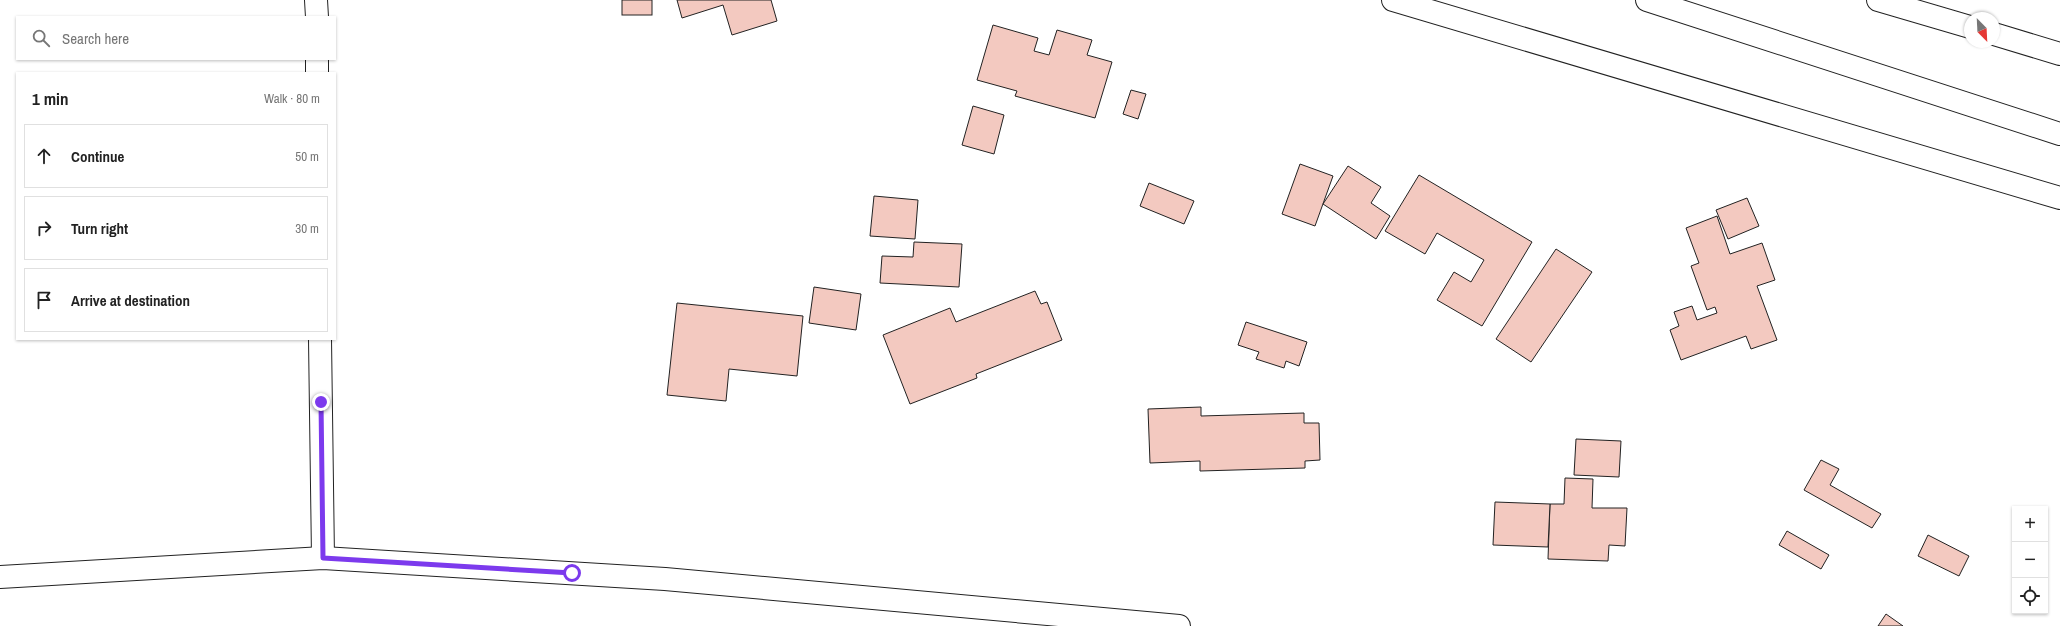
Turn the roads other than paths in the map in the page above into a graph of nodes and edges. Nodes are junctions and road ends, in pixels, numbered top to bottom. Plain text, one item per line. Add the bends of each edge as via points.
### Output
1 (316, 0) edge
2 (1393, 0) edge
3 (1647, 0) edge
4 (1878, 0) edge
5 (316, 16) edge
6 (1964, 25) edge
7 (2000, 36) edge
8 (2060, 54) edge
9 (317, 60) edge
10 (317, 72) edge
11 (2060, 134) edge
12 (2060, 198) edge
13 (320, 340) edge
14 (323, 558) junction
15 (0, 577) edge
16 (1179, 626) edge

1 - 5 main road
2 - 12 main road
3 - 11 main road
4 - 6 main road
7 - 8 main road
9 - 10 main road
13 - 14 main road
14 - 15 main road
14 - 16 main road via 665,578

